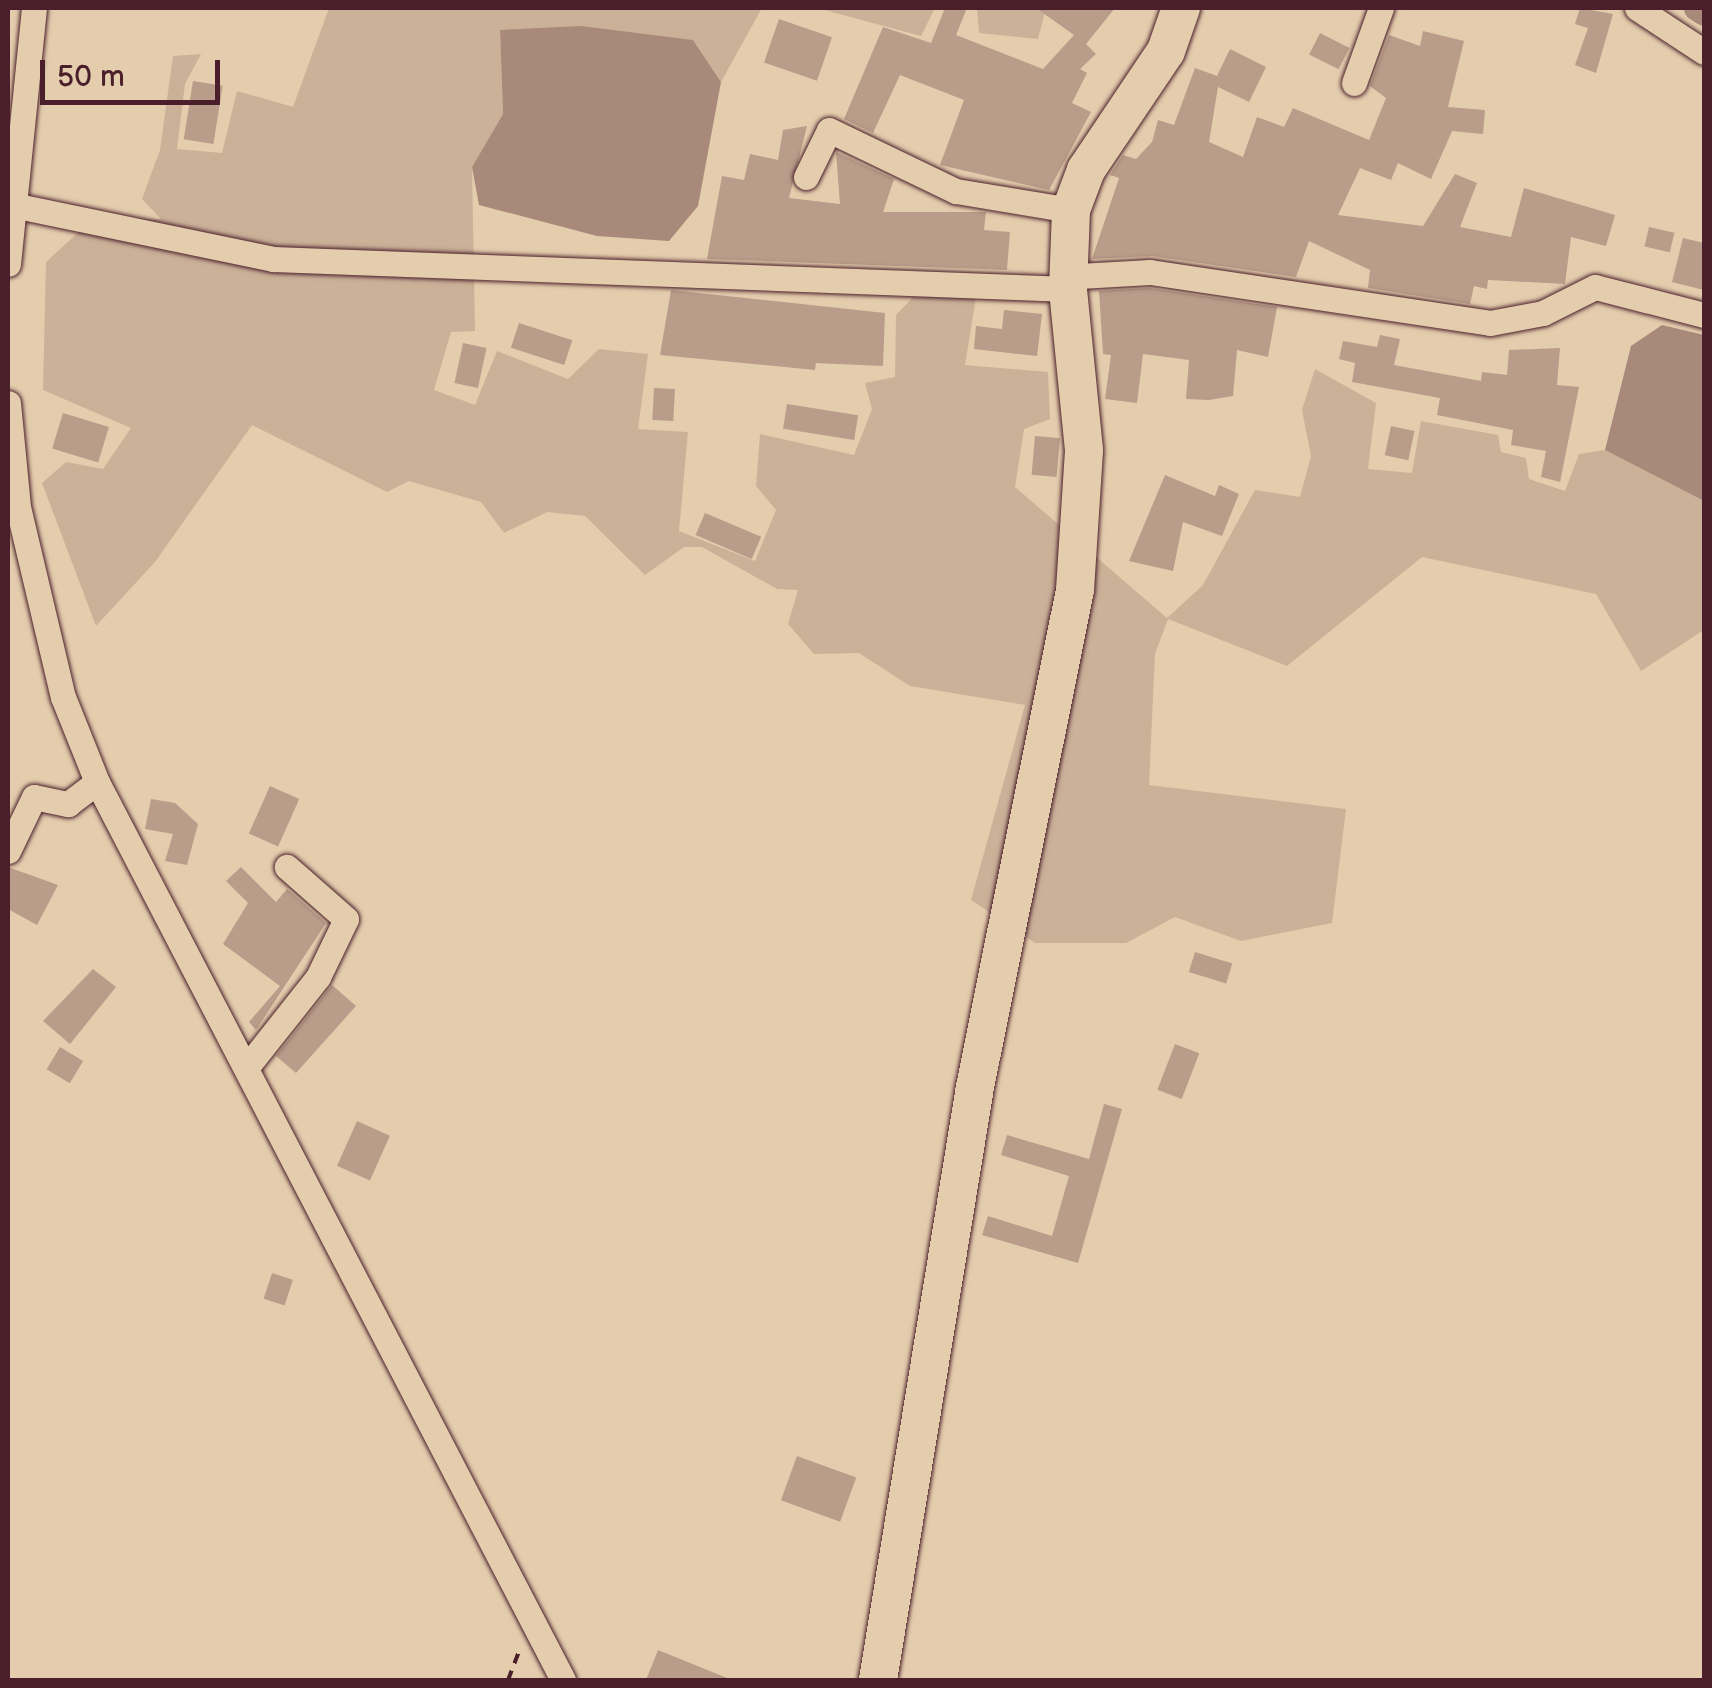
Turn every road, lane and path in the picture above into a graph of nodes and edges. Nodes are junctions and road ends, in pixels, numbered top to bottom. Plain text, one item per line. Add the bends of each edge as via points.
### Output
1 (34, 8) edge
2 (1182, 8) edge
3 (1381, 8) edge
4 (1637, 8) edge
5 (1704, 52) edge
6 (1354, 83) dead end
7 (806, 177) dead end
8 (12, 205) edge
9 (1071, 210) junction
10 (8, 264) edge
11 (1068, 289) junction
12 (1704, 315) edge
13 (8, 403) edge
14 (97, 782) junction
15 (8, 850) edge
16 (287, 868) dead end
17 (246, 1068) junction
18 (563, 1680) edge
19 (878, 1680) edge

1 - 8 street
2 - 9 main road via 1166,51 1086,170
3 - 6 street
4 - 5 street
7 - 9 street via 829,130 956,191
8 - 10 street
8 - 11 street via 273,259
9 - 11 main road
11 - 12 street via 1079,276 1150,272 1490,323 1543,314 1595,287
11 - 19 main road via 1084,450 1076,590 975,1087
13 - 14 street via 18,507 58,678
14 - 15 street via 68,804 34,797
14 - 17 street
16 - 17 street via 346,919 318,977
17 - 18 street

